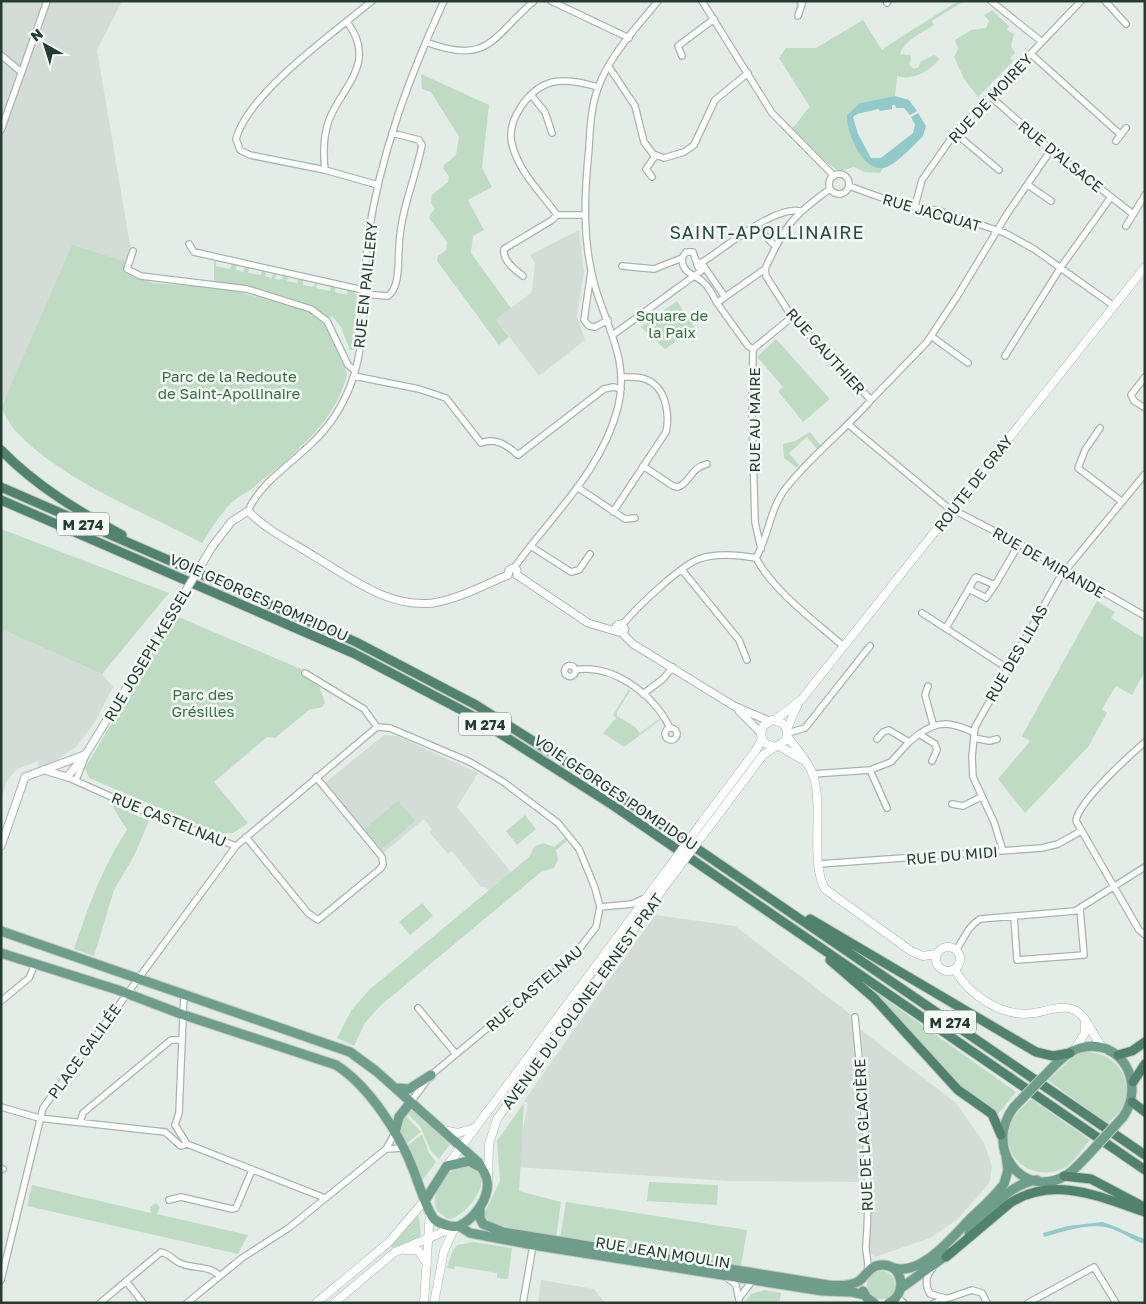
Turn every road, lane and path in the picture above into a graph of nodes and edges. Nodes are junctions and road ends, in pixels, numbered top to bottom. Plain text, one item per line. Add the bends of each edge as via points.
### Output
1 (47, 1) edge
2 (372, 1) edge
3 (444, 1) edge
4 (534, 1) edge
5 (551, 1) edge
6 (658, 1) edge
7 (702, 1) edge
8 (800, 1) edge
9 (991, 1) edge
10 (1081, 1) edge
11 (1105, 1) edge
12 (798, 16) dead end
13 (714, 19) junction
14 (347, 22) junction
15 (1126, 24) dead end
16 (629, 38) junction
17 (426, 42) junction
18 (1042, 42) junction
19 (1031, 54) junction
20 (1, 55) edge
21 (682, 56) dead end
22 (609, 67) junction
23 (21, 72) junction
24 (748, 73) junction
25 (598, 87) junction
26 (532, 96) junction
27 (990, 96) junction
28 (1126, 128) dead end
29 (1, 130) edge
30 (392, 133) junction
31 (552, 133) dead end
32 (955, 133) junction
33 (1120, 135) junction
34 (1116, 141) dead end
35 (1051, 150) junction
36 (656, 155) junction
37 (325, 170) junction
38 (999, 170) dead end
39 (834, 176) junction
40 (652, 177) dead end
41 (378, 185) junction
42 (1028, 185) junction
43 (849, 186) junction
44 (830, 189) junction
45 (1145, 196) edge
46 (1111, 197) junction
47 (1051, 201) dead end
48 (915, 206) junction
49 (800, 211) junction
50 (1133, 214) junction
51 (557, 215) junction
52 (584, 215) junction
53 (756, 226) junction
54 (1126, 226) dead end
55 (998, 231) junction
56 (189, 244) dead end
57 (775, 246) junction
58 (133, 251) dead end
59 (682, 258) junction
60 (699, 264) junction
61 (622, 266) dead end
62 (1145, 267) edge
63 (1061, 268) junction
64 (764, 269) junction
65 (591, 270) junction
66 (523, 276) dead end
67 (693, 277) junction
68 (363, 292) junction
69 (725, 297) junction
70 (717, 303) junction
71 (1114, 306) junction
72 (792, 317) junction
73 (608, 320) junction
74 (614, 334) junction
75 (931, 336) junction
76 (753, 348) junction
77 (1005, 356) dead end
78 (968, 363) dead end
79 (354, 374) junction
80 (621, 377) junction
81 (1145, 377) edge
82 (621, 389) junction
83 (871, 400) junction
84 (1145, 408) edge
85 (849, 425) junction
86 (1100, 428) dead end
87 (1, 450) edge
88 (707, 464) dead end
89 (643, 466) junction
90 (1145, 474) edge
91 (1, 487) edge
92 (577, 487) junction
93 (1, 500) edge
94 (1121, 502) junction
95 (953, 509) junction
96 (248, 511) junction
97 (614, 512) junction
98 (635, 518) dead end
99 (1018, 544) junction
100 (532, 547) junction
101 (761, 549) junction
102 (590, 554) dead end
103 (756, 558) junction
104 (166, 559) junction
105 (682, 570) junction
106 (1064, 570) junction
107 (516, 572) junction
108 (995, 585) junction
109 (969, 589) junction
110 (922, 613) dead end
111 (1145, 616) edge
112 (623, 624) joint
113 (946, 628) junction
114 (619, 631) junction
115 (843, 646) junction
116 (870, 646) dead end
117 (747, 660) dead end
118 (673, 667) junction
119 (1007, 668) junction
120 (575, 670) dead end
121 (305, 673) dead end
122 (928, 686) dead end
123 (643, 694) junction
124 (800, 700) junction
125 (734, 706) junction
126 (772, 721) junction
127 (933, 724) junction
128 (377, 727) junction
129 (670, 728) dead end
130 (787, 732) junction
131 (919, 734) junction
132 (974, 735) junction
133 (761, 736) junction
134 (876, 739) dead end
135 (997, 740) dead end
136 (909, 742) junction
137 (1145, 742) edge
138 (777, 747) junction
139 (86, 754) junction
140 (932, 761) dead end
141 (808, 764) junction
142 (44, 770) junction
143 (870, 770) junction
144 (813, 774) junction
145 (67, 777) junction
146 (316, 777) junction
147 (76, 780) junction
148 (981, 797) junction
149 (952, 804) dead end
150 (887, 808) dead end
151 (706, 824) junction
152 (1081, 831) junction
153 (246, 837) junction
154 (1, 846) edge
155 (236, 846) junction
156 (1003, 851) junction
157 (819, 864) junction
158 (1145, 867) edge
159 (670, 873) junction
160 (1113, 885) junction
161 (756, 888) junction
162 (647, 896) junction
163 (600, 907) junction
164 (1080, 909) junction
165 (1014, 916) junction
166 (1, 932) edge
167 (801, 933) junction
168 (1145, 935) edge
169 (956, 950) junction
170 (1, 954) edge
171 (937, 954) junction
172 (35, 964) junction
173 (955, 970) junction
174 (137, 978) junction
175 (129, 989) junction
176 (184, 994) junction
177 (1, 1001) edge
178 (418, 1008) dead end
179 (184, 1015) junction
180 (856, 1017) dead end
181 (1084, 1018) junction
182 (182, 1040) junction
183 (1145, 1042) edge
184 (1106, 1050) junction
185 (1072, 1052) junction
186 (456, 1054) junction
187 (1118, 1055) junction
188 (1145, 1064) edge
189 (431, 1075) junction
190 (1133, 1082) junction
191 (394, 1086) junction
192 (410, 1102) junction
193 (1132, 1102) junction
194 (1, 1107) edge
195 (1145, 1112) edge
196 (39, 1118) junction
197 (80, 1122) junction
198 (175, 1125) junction
199 (478, 1125) junction
200 (442, 1130) junction
201 (165, 1132) junction
202 (395, 1133) junction
203 (1002, 1134) junction
204 (187, 1144) junction
205 (461, 1147) junction
206 (403, 1148) junction
207 (386, 1149) junction
208 (1145, 1155) edge
209 (1006, 1156) junction
210 (447, 1166) junction
211 (482, 1168) junction
212 (252, 1170) junction
213 (1145, 1170) edge
214 (1064, 1176) junction
215 (1037, 1180) junction
216 (487, 1188) junction
217 (325, 1198) junction
218 (426, 1199) junction
219 (169, 1200) dead end
220 (480, 1207) junction
221 (1145, 1208) edge
222 (430, 1211) junction
223 (1145, 1212) edge
224 (458, 1227) junction
225 (429, 1237) junction
226 (533, 1245) junction
227 (395, 1252) junction
228 (866, 1254) junction
229 (946, 1257) junction
230 (936, 1264) junction
231 (879, 1265) junction
232 (428, 1266) junction
233 (891, 1267) junction
234 (866, 1273) junction
235 (724, 1275) junction
236 (220, 1276) junction
237 (1, 1280) edge
238 (753, 1280) junction
239 (126, 1281) junction
240 (901, 1288) junction
241 (947, 1298) junction
242 (871, 1300) edge
243 (737, 1301) edge
244 (895, 1301) edge
245 (436, 1302) edge
246 (100, 1303) edge
247 (142, 1303) edge
248 (187, 1303) edge
249 (316, 1303) edge
250 (334, 1303) edge
251 (424, 1303) edge
252 (523, 1303) edge
253 (934, 1303) edge
254 (987, 1303) edge
255 (1028, 1303) edge
256 (1116, 1303) edge

1 - 23 street
2 - 14 street
3 - 17 street, RUE EN PAILLERY
4 - 17 street via 486,46 458,52
5 - 16 street
6 - 16 street
7 - 13 street
8 - 12 street
9 - 18 street
10 - 18 street, RUE DE MOIREY
11 - 15 street
13 - 21 street via 678,46
13 - 24 street
14 - 37 street via 357,46 358,66 326,130
14 - 37 street via 275,83 248,117 236,139 240,150 250,155
16 - 22 street
17 - 30 street, RUE EN PAILLERY
18 - 19 street, RUE DE MOIREY
19 - 27 street, RUE DE MOIREY
19 - 33 street
20 - 23 street
22 - 25 street
22 - 36 street via 635,106 644,142
23 - 29 street
24 - 36 street via 715,100 694,145 677,155 664,158
24 - 39 street via 772,113
25 - 26 street via 578,82 556,82
25 - 52 street via 590,127
26 - 31 street via 545,112
26 - 51 street via 520,108 513,122 512,144 527,177
27 - 32 street, RUE DE MOIREY
27 - 35 street, RUE D'ALSACE
28 - 33 street
30 - 41 street, RUE EN PAILLERY
30 - 68 street via 419,140 422,145 403,211 394,289 388,296
32 - 38 street
32 - 48 street, RUE DE MOIREY via 922,180
33 - 34 street
35 - 42 street
35 - 46 street, RUE D'ALSACE
36 - 40 street via 646,169
37 - 41 street
39 - 43 street via 844,176
39 - 44 street via 830,180
41 - 68 street, RUE EN PAILLERY via 368,237
42 - 47 street
42 - 55 street
43 - 44 street via 841,194
43 - 48 street, RUE JACQUAT via 896,203
44 - 49 street
45 - 50 street
46 - 50 street, RUE D'ALSACE
46 - 63 street
48 - 55 street, RUE JACQUAT
49 - 53 street via 791,208
49 - 57 street
50 - 54 street
51 - 52 street
51 - 66 street via 504,248 507,260
52 - 65 street
53 - 57 street
53 - 60 street
55 - 63 street, RUE JACQUAT via 1034,249
55 - 75 street
56 - 68 street via 194,252
57 - 64 street
58 - 79 street via 127,269 141,276 230,286 311,309 328,321
59 - 60 street via 686,252 694,252
59 - 61 street via 654,269
59 - 67 street, RUE AU MAIRE via 685,269
60 - 67 street via 701,272
60 - 69 street via 703,265
62 - 71 main road, ROUTE DE GRAY
63 - 71 street, RUE JACQUAT
63 - 77 street
64 - 69 street
64 - 72 street, RUE GAUTHIER
65 - 73 street
65 - 73 street via 584,320 595,328
67 - 70 street, RUE AU MAIRE via 701,279
67 - 74 street
68 - 79 street, RUE EN PAILLERY via 360,350
69 - 70 street
70 - 76 street, RUE AU MAIRE via 748,346
71 - 95 main road, ROUTE DE GRAY
72 - 76 street
72 - 83 street, RUE GAUTHIER
73 - 74 street
74 - 80 street
75 - 78 street
75 - 83 street
76 - 101 street, RUE AU MAIRE via 755,522
79 - 82 street via 446,398 481,443 500,443 518,455 604,390
79 - 96 street, RUE EN PAILLERY via 336,414 319,437 263,488
80 - 82 street
80 - 89 street via 644,378 661,392 666,404 669,418 666,432
81 - 84 street via 1131,398
82 - 92 street via 606,445
83 - 85 street, RUE GAUTHIER
85 - 95 street
85 - 101 street, RUE GAUTHIER via 785,488 775,505
86 - 94 street via 1084,450 1078,468
87 - 104 highway via 32,479 62,500
88 - 89 street via 693,469 684,484 678,487
89 - 97 street
90 - 94 street, RUE DES LILAS
91 - 104 highway, VOIE GEORGES POMPIDOU / M 274
92 - 97 street
92 - 100 street
93 - 167 highway, VOIE GEORGES POMPIDOU / M 274 via 307,633 421,688 496,730 595,793
94 - 106 street, RUE DES LILAS
95 - 99 street, RUE DE MIRANDE
95 - 115 main road, ROUTE DE GRAY
96 - 107 street via 264,525 361,585 392,598 433,602 469,592 508,574 513,578
96 - 139 street, RUE JOSEPH KESSEL, bridge via 231,522 212,547
97 - 98 street via 625,519
99 - 106 street, RUE DE MIRANDE
99 - 108 street
100 - 102 street via 571,572 579,570
100 - 107 street
101 - 103 street, RUE GAUTHIER
103 - 105 street via 704,558
103 - 115 street via 781,589
104 - 161 highway, VOIE GEORGES POMPIDOU / M 274 via 356,642 468,701 580,769
105 - 112 street
105 - 117 street via 739,640
106 - 111 street, RUE DE MIRANDE
106 - 119 street, RUE DES LILAS
107 - 114 street via 588,623
108 - 109 street via 986,598
108 - 109 street via 977,576
109 - 113 street
110 - 113 street
112 - 114 street via 625,629
113 - 119 street
114 - 118 street via 633,644
115 - 124 main road, ROUTE DE GRAY
116 - 130 street via 805,728
118 - 123 street
118 - 125 street
119 - 132 street, RUE DES LILAS via 981,712
120 - 123 street via 590,667 606,670
121 - 128 street via 364,709
122 - 127 street via 925,695
123 - 129 street
124 - 126 main road, ROUTE DE GRAY
124 - 130 main road, ROUTE DE GRAY
125 - 126 street
125 - 133 street
126 - 130 main road via 782,723
126 - 133 main road via 763,726
127 - 131 street
127 - 132 street via 953,725
128 - 146 street, RUE CASTELNAU
128 - 163 street via 390,728 470,762 502,781 558,823 579,849 596,888
130 - 138 main road
130 - 141 main road
131 - 136 street
131 - 140 street via 937,746
132 - 135 street
132 - 148 street, RUE DES LILAS via 972,772
133 - 138 main road via 769,746
133 - 151 main road via 756,750
134 - 136 street via 888,730
136 - 143 street via 892,762
137 - 152 street via 1113,772 1078,815 1077,824
138 - 141 main road
138 - 151 main road via 763,755
139 - 142 street
139 - 145 street, RUE JOSEPH KESSEL
139 - 147 street, RUE JOSEPH KESSEL
141 - 144 main road
142 - 145 street, RUE CASTELNAU
142 - 154 street via 28,774 22,781
143 - 144 street
143 - 150 street
144 - 157 main road
145 - 147 street, RUE CASTELNAU
146 - 153 street, RUE CASTELNAU
146 - 153 street via 382,857 380,869 318,920
147 - 155 street, RUE CASTELNAU via 149,814
148 - 149 street via 960,806
148 - 156 street, RUE DES LILAS via 994,822
151 - 159 main road, AVENUE DU COLONEL ERNEST PRAT, bridge
152 - 156 street, RUE DU MIDI via 1055,845
152 - 160 street
153 - 155 street, RUE CASTELNAU
155 - 174 street, PLACE GALILÉE
156 - 157 street, RUE DU MIDI
157 - 171 main road via 822,885 832,897 910,952 923,956
158 - 160 street
159 - 162 main road, AVENUE DU COLONEL ERNEST PRAT
159 - 216 main road, AVENUE DU COLONEL ERNEST PRAT via 497,1118 489,1146
160 - 164 street
160 - 168 street
161 - 185 highway via 1036,1052 1053,1056
161 - 208 highway, VOIE GEORGES POMPIDOU / M 274
162 - 163 street via 632,904
162 - 199 main road, AVENUE DU COLONEL ERNEST PRAT
163 - 186 street, RUE CASTELNAU via 596,927 573,957
164 - 165 street
164 - 165 street via 1084,954 1017,960
165 - 169 street via 980,919 972,924
166 - 174 main road
167 - 203 highway via 874,998 958,1090 992,1114
167 - 213 highway, VOIE GEORGES POMPIDOU / M 274
169 - 171 main road via 946,947
169 - 173 main road via 961,960
170 - 172 main road
171 - 173 main road via 936,962 940,969 947,972
172 - 175 main road
172 - 177 street via 29,978
173 - 181 main road via 962,982 1003,1011 1022,1015 1067,1008
174 - 175 street, PLACE GALILÉE
174 - 176 main road
175 - 179 main road
175 - 196 street, PLACE GALILÉE via 45,1104
176 - 179 street
176 - 191 main road via 343,1048
178 - 186 street
179 - 182 street
179 - 202 main road via 336,1065 369,1093
180 - 228 street, RUE DE LA GLACIÈRE via 868,1166
181 - 184 main road via 1094,1037
181 - 185 main road via 1085,1033
182 - 197 street via 171,1040 83,1113
182 - 198 street
183 - 187 highway
184 - 185 main road via 1089,1047
184 - 187 main road
185 - 203 main road, bridge via 1014,1107
186 - 189 street, RUE CASTELNAU
187 - 190 main road via 1127,1065
188 - 190 highway
189 - 191 main road via 409,1089
189 - 192 street, RUE CASTELNAU
190 - 193 main road
191 - 192 main road
192 - 200 main road
192 - 202 main road via 399,1117
193 - 195 highway
193 - 214 main road, bridge via 1124,1117
194 - 196 street
196 - 197 street
196 - 237 street, PLACE GALILÉE
197 - 201 street
198 - 201 street
198 - 204 street
199 - 200 main road via 465,1132
199 - 205 main road, AVENUE DU COLONEL ERNEST PRAT
200 - 205 main road
201 - 204 street via 181,1146
202 - 206 main road
202 - 207 street
203 - 209 main road
204 - 212 street
205 - 210 main road, AVENUE DU COLONEL ERNEST PRAT
205 - 211 main road
206 - 207 street
206 - 218 main road
207 - 217 street
209 - 215 main road via 1018,1171
209 - 233 main road via 1008,1170 1004,1184 942,1248 911,1267 898,1270
210 - 211 main road via 469,1161
210 - 218 main road
211 - 216 main road
212 - 217 street
212 - 219 street via 236,1208 180,1197
214 - 215 main road via 1052,1181
214 - 221 highway via 1091,1179
215 - 229 main road via 1026,1182 1009,1193
216 - 220 main road
217 - 236 street
218 - 222 main road
218 - 249 main road via 388,1243
220 - 224 main road
220 - 234 main road, RUE JEAN MOULIN via 480,1218 486,1227 551,1241 828,1285 856,1282
222 - 224 main road via 434,1219
222 - 225 main road
223 - 229 highway via 1079,1190 1067,1188 1035,1192 1010,1203
224 - 225 main road
224 - 226 main road, RUE JEAN MOULIN via 470,1233
224 - 245 main road via 444,1251
225 - 227 main road
225 - 232 main road
226 - 235 main road, RUE JEAN MOULIN
226 - 252 street
227 - 232 main road via 418,1250
227 - 250 main road
228 - 231 street via 873,1264
228 - 234 street, RUE DE LA GLACIÈRE
229 - 230 main road
230 - 240 main road
230 - 241 street via 926,1279 926,1288 930,1294
231 - 233 main road
231 - 234 main road
232 - 251 main road
233 - 240 main road via 900,1276
234 - 242 main road via 862,1284
235 - 238 main road, RUE JEAN MOULIN
235 - 243 street via 736,1285
236 - 239 street via 214,1270 177,1262 172,1255 161,1252
236 - 248 street
238 - 242 main road, RUE JEAN MOULIN via 831,1292 852,1292
238 - 243 street
239 - 246 street
239 - 247 street
240 - 244 main road
241 - 253 street
241 - 254 street via 978,1290
255 - 256 street via 1094,1267

